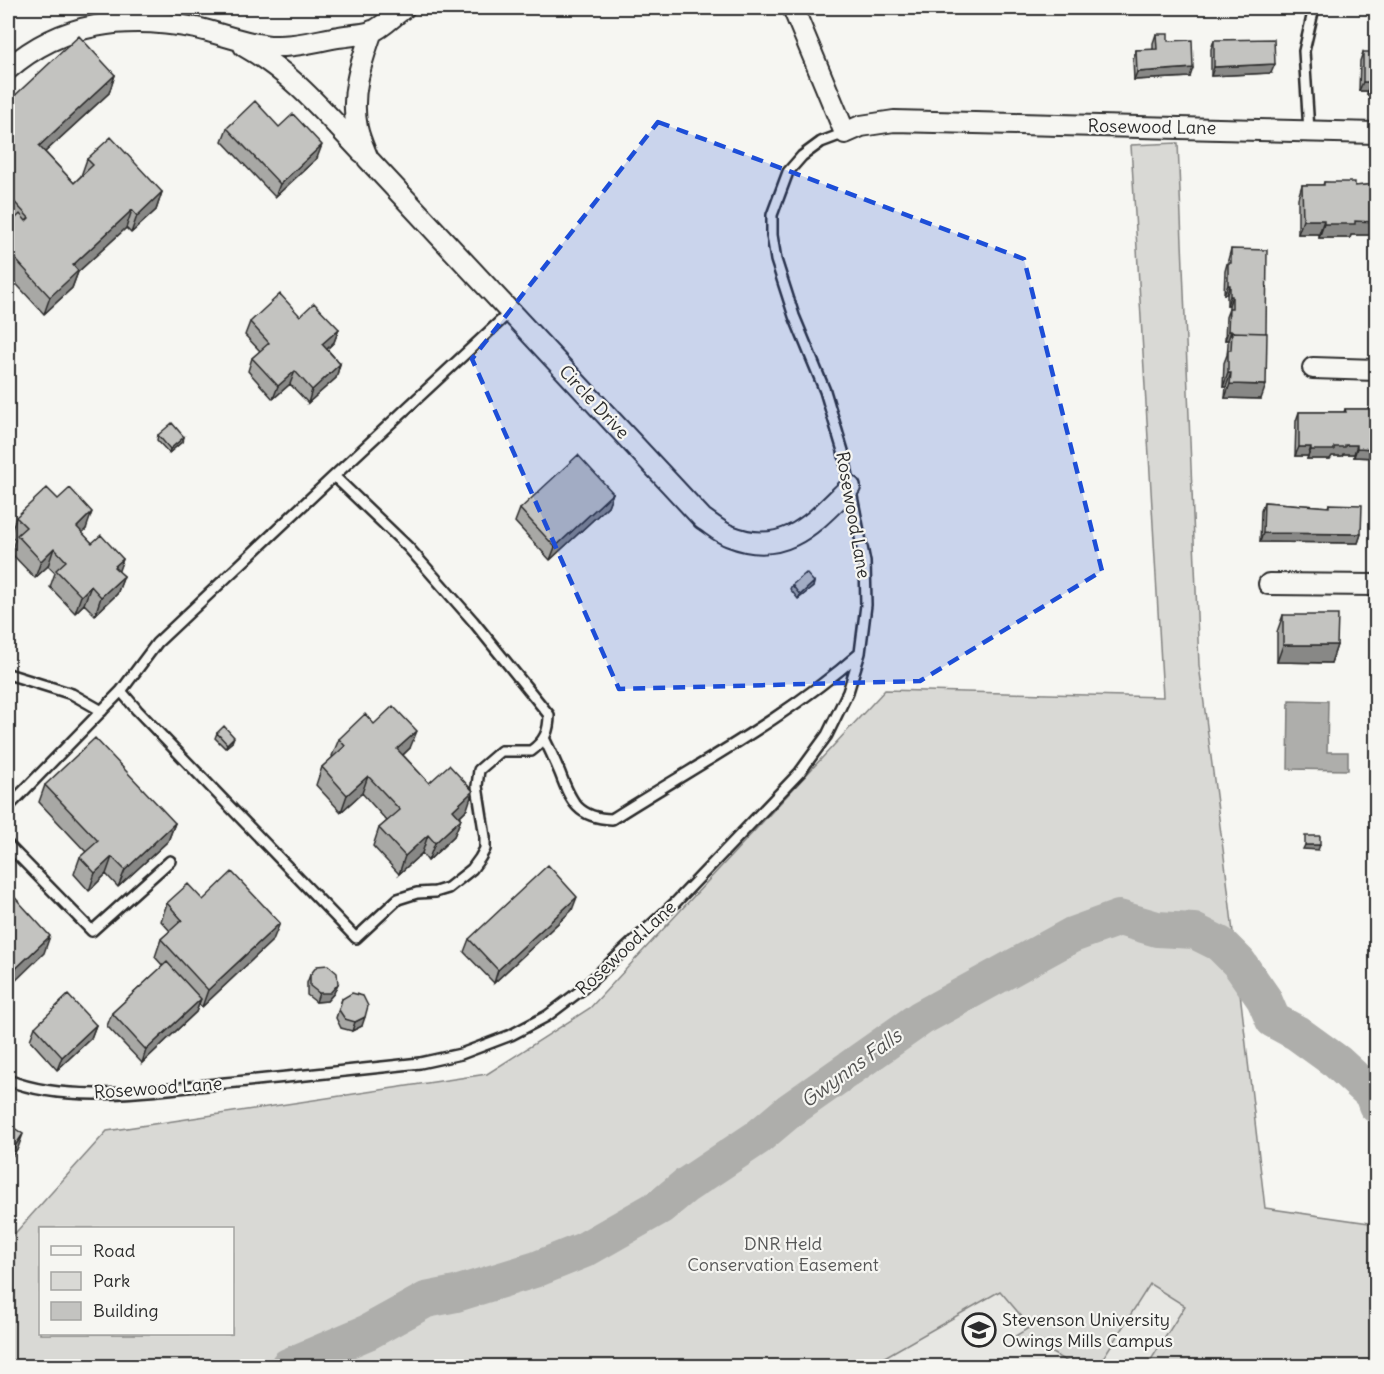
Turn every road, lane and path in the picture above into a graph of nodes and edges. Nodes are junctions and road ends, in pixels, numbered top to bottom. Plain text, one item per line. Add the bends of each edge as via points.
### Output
1 (404, 8) edge
2 (793, 8) edge
3 (1314, 8) edge
4 (372, 31) junction
5 (231, 38) junction
6 (8, 69) edge
7 (1309, 131) junction
8 (845, 133) junction
9 (1377, 133) edge
10 (368, 159) junction
11 (510, 312) junction
12 (1313, 368) dead end
13 (1377, 370) edge
14 (334, 476) junction
15 (850, 487) junction
16 (1269, 584) dead end
17 (1377, 585) edge
18 (860, 653) junction
19 (8, 674) edge
20 (121, 691) junction
21 (102, 711) junction
22 (544, 738) junction
23 (8, 807) edge
24 (8, 845) edge
25 (170, 861) dead end
26 (8, 1080) edge

1 - 4 street
2 - 8 street
3 - 7 lane via 1304,51
4 - 5 street via 298,45 264,45
4 - 10 street, Circle Drive via 354,97 357,128
5 - 6 street via 163,23 99,24 48,42
5 - 10 street, Circle Drive via 262,56 302,88
7 - 8 street, Rosewood Lane via 894,121
7 - 9 street, Rosewood Lane
8 - 15 lane, Rosewood Lane via 821,142 788,172 772,215 771,234 794,316 825,391
10 - 11 street, Circle Drive
11 - 14 lane
11 - 15 street, Circle Drive via 703,519 729,536 755,543 789,539 808,528
12 - 13 street
14 - 20 lane via 157,643
14 - 22 lane via 408,547 501,655 549,715
15 - 18 lane, Rosewood Lane via 865,562 866,605
16 - 17 street
18 - 22 lane via 827,681 612,819 596,818 575,804
18 - 26 lane, Rosewood Lane via 848,692 826,735 800,772 675,903 580,991 547,1016 511,1035 461,1054 420,1063 141,1092 58,1094
19 - 21 lane via 72,694
20 - 21 lane
20 - 22 lane via 356,938 398,899 448,888 471,869 485,849 477,786 479,770 501,752 531,751
21 - 23 lane
24 - 25 lane via 92,932

